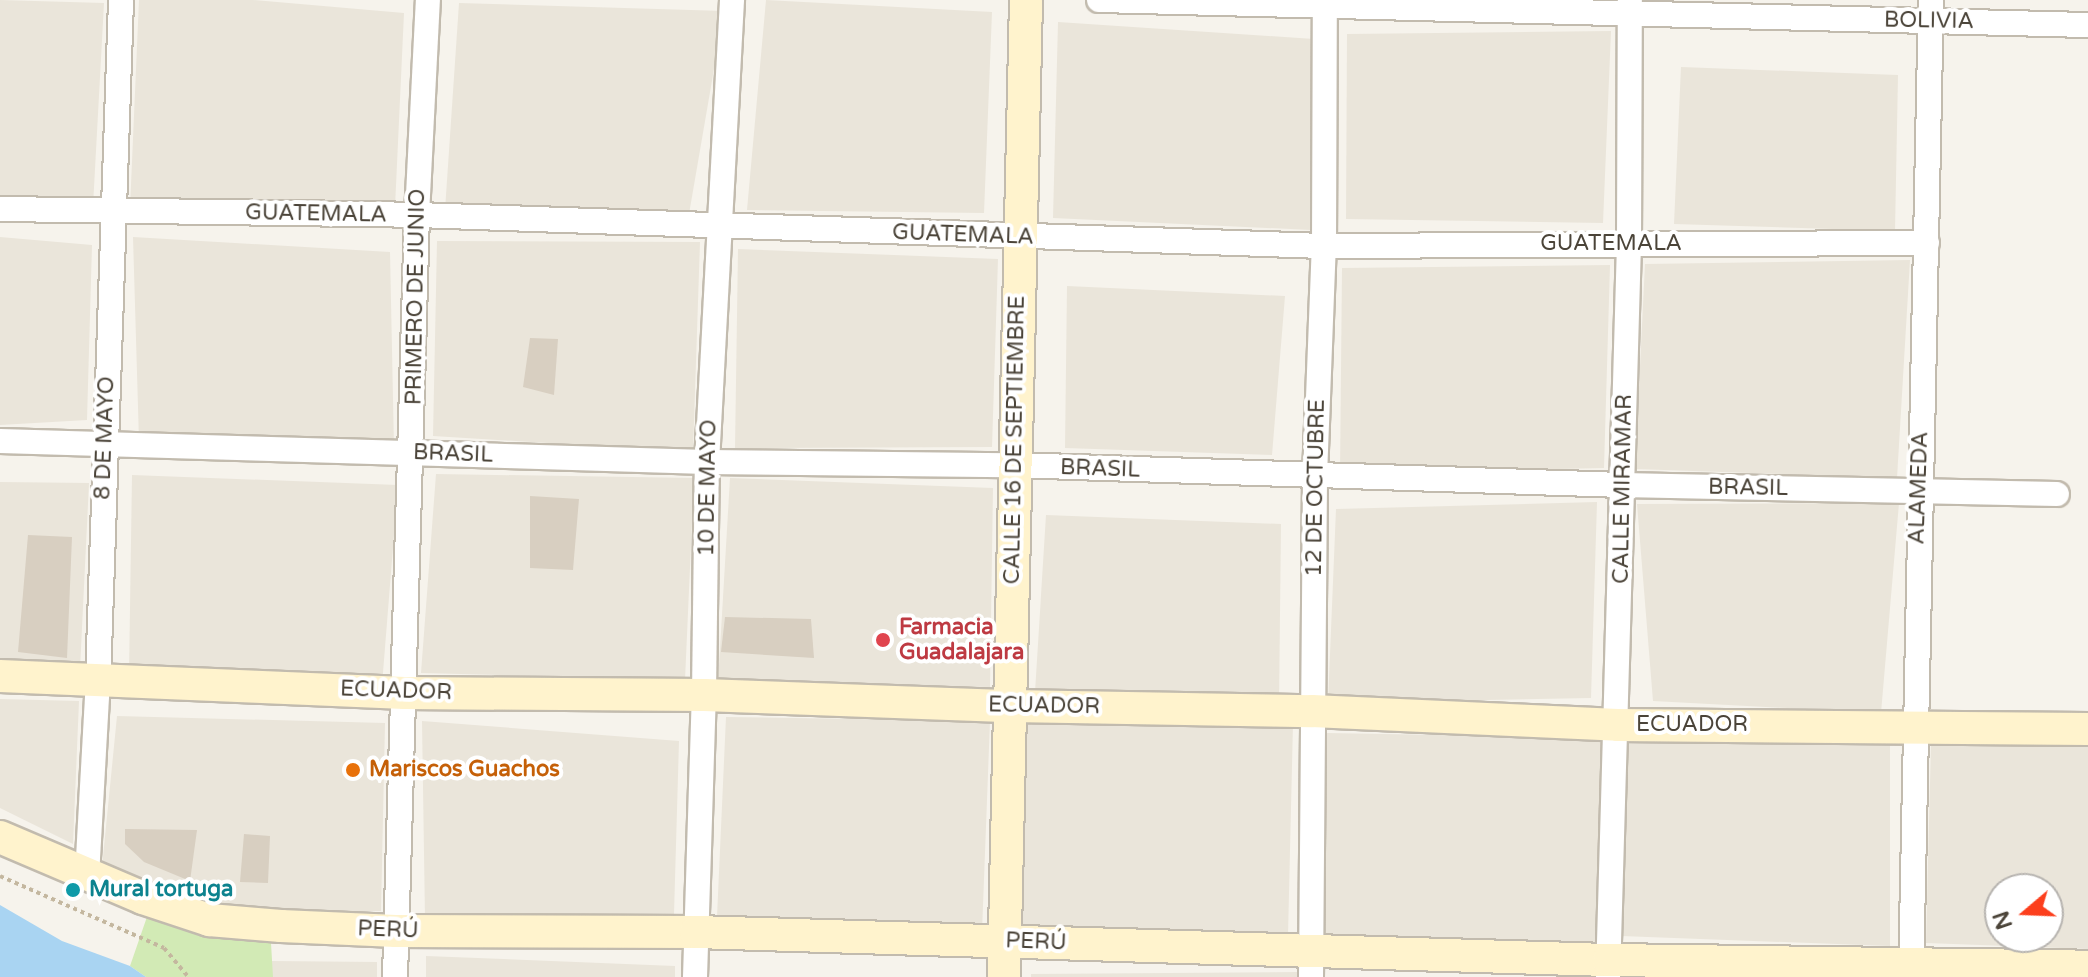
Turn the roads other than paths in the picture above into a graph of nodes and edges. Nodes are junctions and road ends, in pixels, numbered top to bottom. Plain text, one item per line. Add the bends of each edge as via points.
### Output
1 (121, 0) edge
2 (428, 0) edge
3 (732, 0) edge
4 (1026, 0) edge
5 (1099, 0) edge
6 (1325, 4) edge
7 (1630, 7) edge
8 (1930, 10) edge
9 (2088, 25) edge
10 (0, 209) edge
11 (112, 212) junction
12 (417, 215) junction
13 (719, 225) junction
14 (1018, 238) junction
15 (1629, 243) junction
16 (1927, 243) junction
17 (1324, 246) junction
18 (0, 441) edge
19 (104, 442) junction
20 (412, 453) junction
21 (707, 462) junction
22 (1013, 465) junction
23 (1315, 476) junction
24 (1622, 485) junction
25 (1919, 492) junction
26 (2057, 494) dead end
27 (0, 676) edge
28 (98, 680) junction
29 (405, 693) junction
30 (704, 695) junction
31 (1011, 706) junction
32 (1312, 711) junction
33 (1618, 725) junction
34 (1914, 726) junction
35 (2088, 729) edge
36 (0, 837) edge
37 (87, 876) junction
38 (396, 931) junction
39 (696, 932) junction
40 (1004, 941) junction
41 (1311, 963) edge
42 (2088, 967) edge
43 (1609, 968) edge
44 (1911, 971) edge
45 (395, 977) edge
46 (695, 977) edge
47 (1004, 977) edge

1 - 11 street, 8 DE MAYO
2 - 12 street, PRIMERO DE JUNIO
3 - 13 street, 10 DE MAYO
4 - 14 street, CALLE 16 DE SEPTIEMBRE
5 - 6 street, BOLIVIA
6 - 7 street, BOLIVIA
6 - 17 street, 12 DE OCTUBRE
7 - 8 street, BOLIVIA
7 - 15 street, CALLE MIRAMAR
8 - 9 street, BOLIVIA
8 - 16 street, ALAMEDA
10 - 11 street, GUATEMALA
11 - 12 street, GUATEMALA
11 - 19 street, 8 DE MAYO
12 - 13 street, GUATEMALA
12 - 20 street, PRIMERO DE JUNIO
13 - 14 street, GUATEMALA
13 - 21 street, 10 DE MAYO
14 - 17 street, GUATEMALA
14 - 22 street, CALLE 16 DE SEPTIEMBRE
15 - 16 street, GUATEMALA
15 - 17 street, GUATEMALA
15 - 24 street, CALLE MIRAMAR
16 - 25 street, ALAMEDA
17 - 23 street, 12 DE OCTUBRE
18 - 19 street, BRASIL
19 - 20 street, BRASIL
19 - 28 street, 8 DE MAYO
20 - 21 street, BRASIL
20 - 29 street, PRIMERO DE JUNIO
21 - 22 street, BRASIL
21 - 30 street, 10 DE MAYO
22 - 23 street, BRASIL
22 - 31 street, CALLE 16 DE SEPTIEMBRE
23 - 24 street, BRASIL
23 - 32 street, 12 DE OCTUBRE
24 - 25 street, BRASIL
24 - 33 street, CALLE MIRAMAR
25 - 26 street, BRASIL
25 - 34 street, ALAMEDA
27 - 28 street, ECUADOR
28 - 29 street, ECUADOR
28 - 37 street, 8 DE MAYO
29 - 30 street, ECUADOR
29 - 38 street, PRIMERO DE JUNIO
30 - 31 street, ECUADOR
30 - 39 street, 10 DE MAYO
31 - 32 street, ECUADOR
31 - 40 street, CALLE 16 DE SEPTIEMBRE
32 - 33 street, ECUADOR
32 - 41 street, 12 DE OCTUBRE
33 - 34 street, ECUADOR
33 - 43 street, CALLE MIRAMAR
34 - 35 street, ECUADOR
34 - 44 street, ALAMEDA
36 - 37 street, PERÚ
37 - 38 street, PERÚ via 209,920
38 - 39 street, PERÚ
38 - 45 street, PRIMERO DE JUNIO
39 - 40 street, PERÚ
39 - 46 street, 10 DE MAYO
40 - 41 street, PERÚ
40 - 47 street, CALLE 16 DE SEPTIEMBRE
41 - 43 street, PERÚ
42 - 44 street, PERÚ
43 - 44 street, PERÚ

